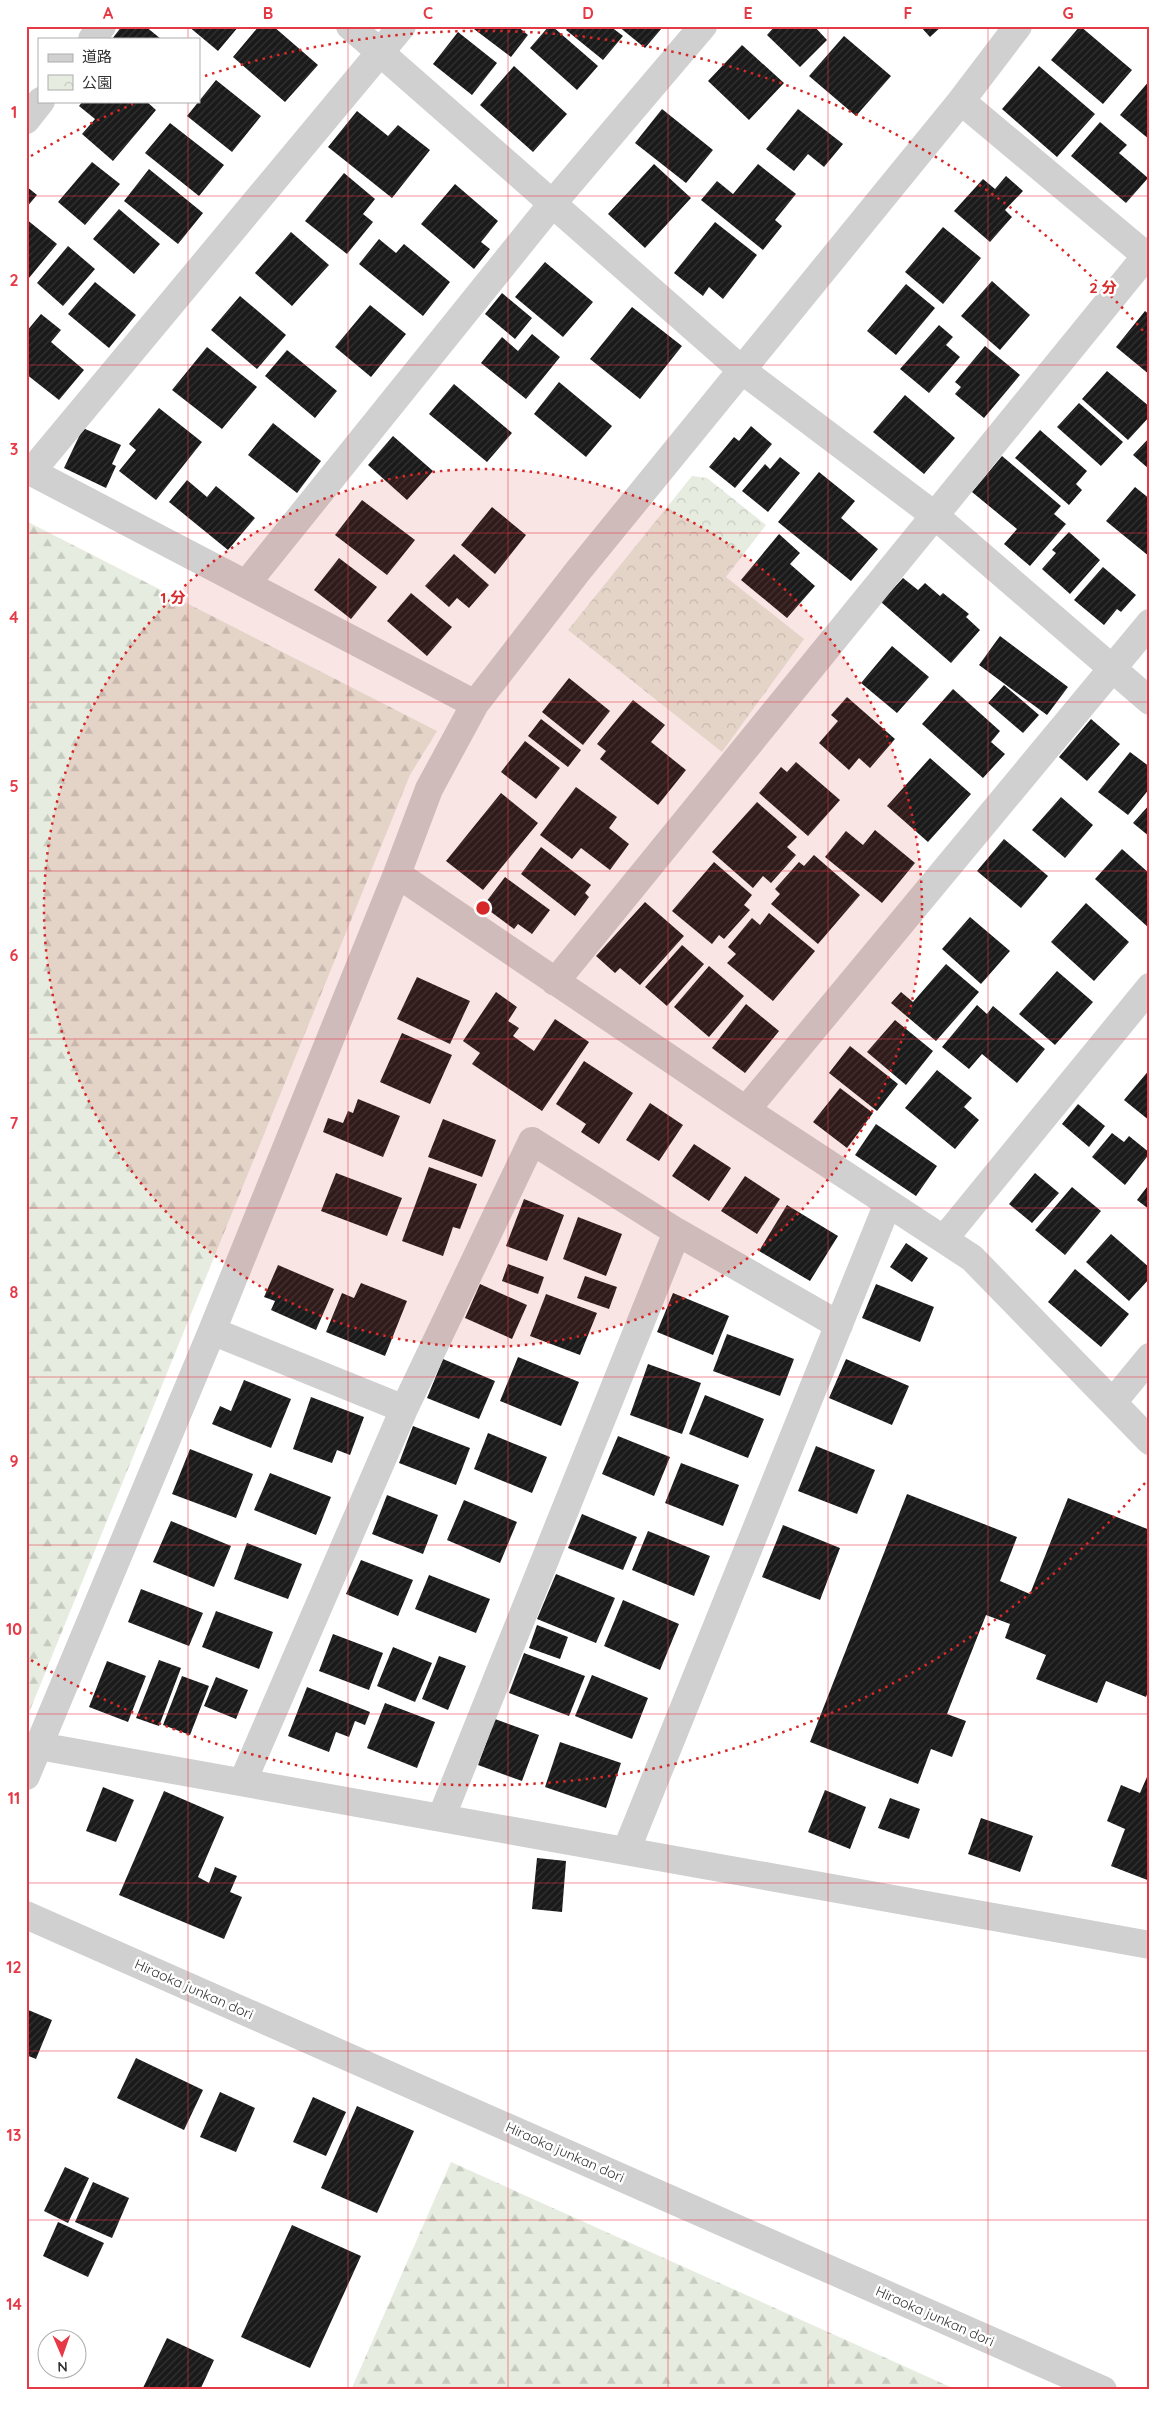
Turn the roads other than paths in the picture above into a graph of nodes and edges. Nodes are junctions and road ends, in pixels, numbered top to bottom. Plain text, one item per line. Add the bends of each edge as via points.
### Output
1 (102, 26) edge
2 (350, 26) edge
3 (402, 26) edge
4 (703, 26) edge
5 (1018, 26) edge
6 (93, 38) edge
7 (381, 52) junction
8 (961, 101) junction
9 (40, 102) edge
10 (26, 120) edge
11 (552, 204) junction
12 (1149, 255) edge
13 (743, 371) junction
14 (29, 471) edge
15 (934, 515) junction
16 (247, 583) junction
17 (1150, 623) edge
18 (1112, 669) junction
19 (1150, 701) edge
20 (476, 704) junction
21 (397, 874) junction
22 (554, 982) junction
23 (1150, 987) edge
24 (746, 1110) junction
25 (888, 1203) junction
26 (677, 1232) junction
27 (944, 1239) junction
28 (839, 1325) junction
29 (212, 1331) junction
30 (1150, 1357) edge
31 (1113, 1402) junction
32 (404, 1409) junction
33 (1150, 1441) edge
34 (39, 1746) junction
35 (26, 1776) edge
36 (243, 1781) junction
37 (441, 1818) junction
38 (626, 1852) junction
39 (26, 1915) edge
40 (1150, 1945) edge
41 (1103, 2390) edge

1 - 6 street
2 - 7 street
3 - 7 street
4 - 11 street
5 - 8 street
7 - 11 street
7 - 14 street
8 - 12 street
8 - 13 street
9 - 10 street
11 - 13 street
11 - 16 street
12 - 15 street
13 - 15 street
13 - 20 street via 578,571
14 - 16 street
15 - 18 street
15 - 22 street
16 - 20 street
17 - 18 street
18 - 19 street
18 - 24 street
20 - 21 street via 429,789
21 - 22 street
21 - 29 street
22 - 24 street
23 - 27 street
24 - 25 street
25 - 27 street
25 - 28 street
26 - 28 street
26 - 32 street via 532,1141
26 - 37 street
27 - 31 street via 972,1258
28 - 38 street
29 - 32 street
29 - 34 street
30 - 31 street
31 - 33 street
32 - 36 street
34 - 35 street
34 - 36 street
36 - 37 street
37 - 38 street
38 - 40 street
39 - 41 street, Hiraoka junkan dori

